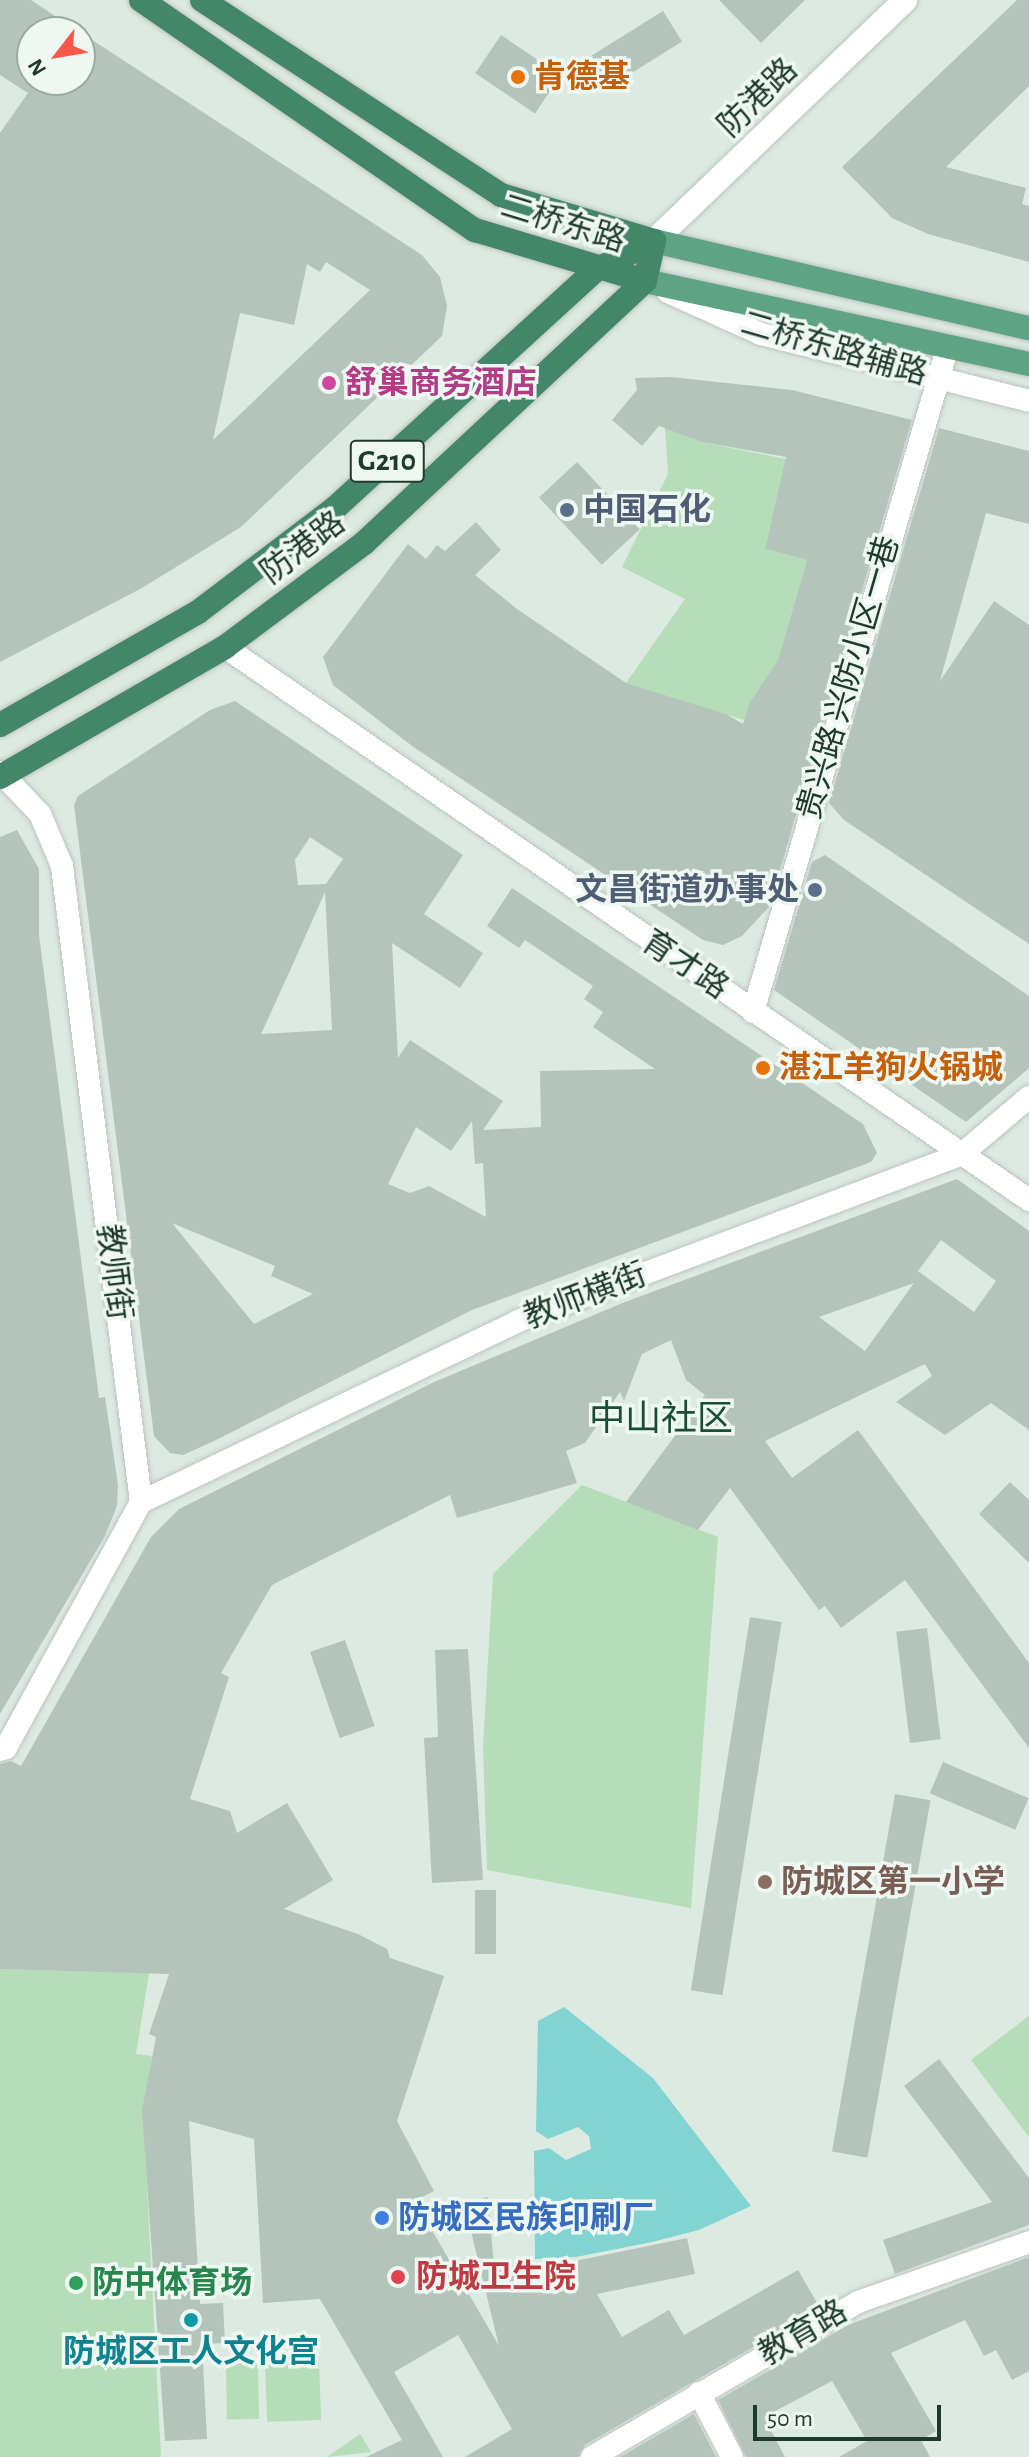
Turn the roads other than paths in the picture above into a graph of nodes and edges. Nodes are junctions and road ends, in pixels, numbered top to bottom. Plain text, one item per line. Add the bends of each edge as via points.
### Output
1 (141, 0) edge
2 (202, 0) edge
3 (905, 0) edge
4 (654, 241) junction
5 (596, 270) junction
6 (645, 281) junction
7 (1029, 328) edge
8 (948, 346) junction
9 (1029, 364) edge
10 (938, 378) junction
11 (1029, 401) edge
12 (225, 647) junction
13 (0, 725) edge
14 (1, 775) edge
15 (753, 1012) junction
16 (1029, 1097) edge
17 (962, 1154) junction
18 (1029, 1200) edge
19 (141, 1502) junction
20 (0, 1750) edge
21 (1029, 2242) edge
22 (699, 2393) junction
23 (592, 2457) edge
24 (732, 2457) edge

1 - 5 highway, 二桥东路 via 475,230
2 - 4 highway, 二桥东路 via 501,195
3 - 4 street, 防港路
4 - 5 highway, 防港路 / G210
4 - 6 highway
4 - 7 main road, 二桥东路
5 - 6 highway, 二桥东路
5 - 13 highway, 防港路 / G210 via 335,508 198,612
6 - 8 main road, 二桥东路
6 - 10 street, 二桥东路辅路 via 761,334
6 - 12 highway, 防港路 / G210 via 364,543
8 - 9 main road, 二桥东路
8 - 10 street, 贵兴路 兴防小区一巷
10 - 11 street, 二桥东路辅路
10 - 15 street, 贵兴路 兴防小区一巷
12 - 14 highway, 防港路 / G210
12 - 15 street, 育才路
14 - 19 street, 教师街 via 40,814 62,866
15 - 17 street, 育才路
16 - 17 street, 教师横街
17 - 18 street, 育才路
17 - 19 street, 教师横街 via 518,1321
19 - 20 street via 6,1748
21 - 22 street, 教育路 via 858,2302
22 - 23 street, 教育路
22 - 24 street

